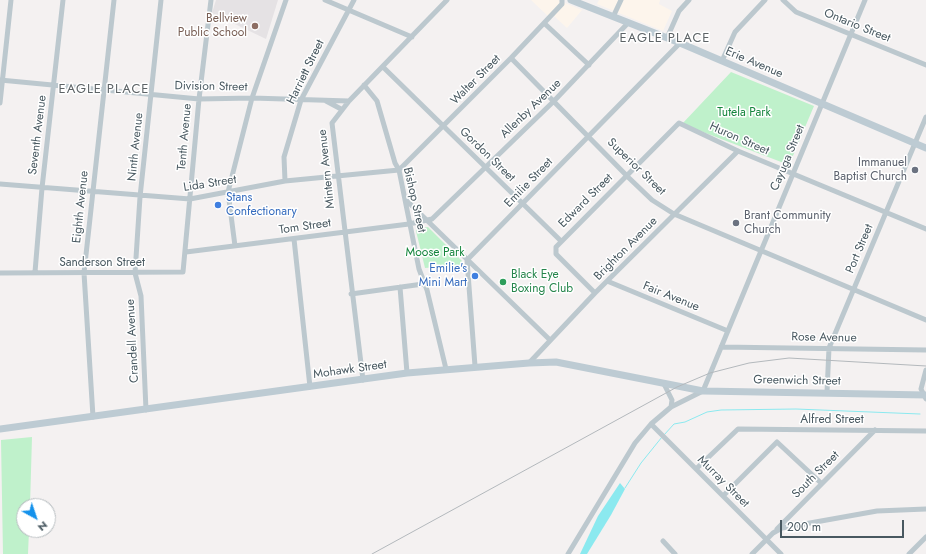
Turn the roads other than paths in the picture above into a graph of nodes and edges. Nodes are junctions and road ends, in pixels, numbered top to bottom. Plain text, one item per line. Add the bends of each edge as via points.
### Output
1 (11, 0) edge
2 (63, 0) edge
3 (114, 0) edge
4 (161, 0) edge
5 (211, 0) edge
6 (286, 0) edge
7 (325, 0) edge
8 (354, 0) edge
9 (447, 0) edge
10 (562, 0) edge
11 (571, 0) edge
12 (621, 0) edge
13 (689, 0) edge
14 (765, 0) edge
15 (783, 0) edge
16 (865, 0) edge
17 (349, 10) junction
18 (613, 17) junction
19 (544, 23) junction
20 (628, 23) junction
21 (851, 34) junction
22 (412, 37) junction
23 (667, 38) junction
24 (680, 43) junction
25 (511, 58) junction
26 (722, 61) junction
27 (589, 65) junction
28 (926, 65) edge
29 (383, 67) junction
30 (1, 80) edge
31 (364, 85) junction
32 (54, 86) junction
33 (104, 91) junction
34 (152, 94) junction
35 (252, 98) junction
36 (199, 99) junction
37 (301, 100) junction
38 (326, 100) junction
39 (349, 101) junction
40 (554, 101) junction
41 (0, 103) edge
42 (822, 104) junction
43 (341, 110) junction
44 (926, 117) edge
45 (444, 126) junction
46 (589, 135) junction
47 (915, 143) junction
48 (926, 148) edge
49 (738, 151) junction
50 (486, 166) junction
51 (399, 170) junction
52 (793, 173) junction
53 (626, 175) junction
54 (338, 177) junction
55 (286, 181) junction
56 (0, 184) edge
57 (42, 188) junction
58 (94, 192) junction
59 (228, 192) junction
60 (140, 197) junction
61 (404, 198) junction
62 (190, 199) junction
63 (522, 204) junction
64 (886, 212) junction
65 (674, 214) junction
66 (427, 221) junction
67 (409, 224) junction
68 (926, 229) edge
69 (344, 232) junction
70 (294, 239) junction
71 (561, 241) junction
72 (234, 246) junction
73 (760, 250) junction
74 (186, 252) junction
75 (467, 260) junction
76 (34, 272) junction
77 (135, 272) junction
78 (0, 273) edge
79 (84, 273) junction
80 (607, 281) junction
81 (423, 284) junction
82 (400, 287) junction
83 (853, 289) junction
84 (595, 293) junction
85 (352, 294) junction
86 (926, 320) edge
87 (728, 332) junction
88 (550, 340) junction
89 (722, 347) junction
90 (829, 348) junction
91 (926, 350) edge
92 (529, 363) junction
93 (475, 366) junction
94 (446, 369) junction
95 (926, 370) edge
96 (408, 373) junction
97 (363, 380) junction
98 (664, 384) junction
99 (310, 387) junction
100 (703, 391) junction
101 (827, 392) junction
102 (925, 396) edge
103 (671, 407) junction
104 (146, 410) junction
105 (93, 417) junction
106 (653, 426) junction
107 (0, 429) edge
108 (874, 430) junction
109 (926, 431) edge
110 (696, 468) junction
111 (821, 483) junction
112 (723, 496) junction
113 (926, 509) edge
114 (773, 533) junction
115 (926, 537) edge
116 (766, 539) junction
117 (663, 541) dead end
118 (568, 554) edge
119 (675, 554) edge
120 (752, 554) edge
121 (781, 554) edge
122 (909, 554) edge

1 - 30 street
2 - 32 street, Seventh Avenue
3 - 33 street, Eighth Avenue
4 - 34 street, Ninth Avenue
5 - 36 street, Tenth Avenue
6 - 35 street
7 - 17 street
8 - 17 street, Harriett Street
9 - 22 street, Mintern Avenue
10 - 19 street, Walter Street via 562,4
11 - 18 street, Erie Avenue
12 - 18 street
13 - 23 street via 679,11
14 - 26 street via 735,32
15 - 21 street, Ontario Street via 796,12
16 - 21 street, Cayuga Street
17 - 22 street
17 - 37 street, Harriett Street
18 - 20 street, Erie Avenue
19 - 25 street, Walter Street
19 - 27 street
20 - 23 street, Erie Avenue
20 - 27 street, Allenby Avenue
21 - 28 street, Ontario Street
21 - 42 street, Cayuga Street
22 - 29 street, Mintern Avenue
23 - 24 street, Erie Avenue
24 - 26 street, Erie Avenue
24 - 46 street, Emilie Street
25 - 40 street, Superior Street
25 - 45 street, Walter Street
26 - 42 street, Erie Avenue
27 - 40 street, Allenby Avenue
29 - 31 street, Mintern Avenue
29 - 45 street, Gordon Street
30 - 32 street, Division Street
30 - 41 street
31 - 39 street, Mintern Avenue
31 - 51 street, Bishop Street via 376,101
32 - 33 street, Division Street
32 - 57 street, Seventh Avenue
33 - 34 street, Division Street
33 - 58 street, Eighth Avenue
34 - 36 street, Division Street
34 - 60 street, Ninth Avenue
35 - 36 street, Division Street
35 - 37 street, Division Street
35 - 59 street
36 - 62 street, Tenth Avenue
37 - 38 street, Division Street
37 - 55 street, Harriett Street via 284,157
38 - 39 street, Division Street
38 - 43 street
39 - 43 street, Mintern Avenue
40 - 46 street, Superior Street
40 - 50 street, Allenby Avenue
42 - 47 street, Erie Avenue
42 - 52 street, Cayuga Street
43 - 54 street, Mintern Avenue via 332,123
44 - 47 street, Port Street
45 - 50 street, Gordon Street
45 - 51 street, Walter Street
46 - 53 street, Superior Street
46 - 63 street, Emilie Street
47 - 48 street, Erie Avenue
47 - 64 street, Port Street
49 - 52 street, Huron Street
49 - 53 street, Huron Street via 680,123
49 - 65 street, Brighton Avenue
50 - 63 street, Gordon Street
50 - 66 street, Allenby Avenue
51 - 54 street, Lida Street
51 - 61 street, Bishop Street
52 - 64 street, Huron Street
52 - 73 street, Cayuga Street
53 - 65 street, Superior Street via 652,200
53 - 71 street, Edward Street
54 - 55 street, Lida Street
54 - 69 street, Mintern Avenue
55 - 59 street, Lida Street
56 - 57 street, Lida Street
57 - 58 street, Lida Street
57 - 76 street, Seventh Avenue
58 - 60 street, Lida Street
58 - 79 street, Eighth Avenue
59 - 62 street, Lida Street
59 - 72 street
60 - 62 street, Lida Street
60 - 77 street, Ninth Avenue
61 - 66 street
61 - 67 street, Bishop Street
62 - 74 street, Tenth Avenue
63 - 71 street, Gordon Street
63 - 75 street, Emilie Street
64 - 68 street, Huron Street
64 - 83 street, Port Street
65 - 73 street, Superior Street
65 - 80 street, Brighton Avenue
66 - 67 street, Tom Street
66 - 75 street
67 - 69 street, Tom Street
67 - 81 street, Bishop Street
69 - 70 street, Tom Street
69 - 85 street, Mintern Avenue
70 - 72 street, Tom Street
70 - 99 street
71 - 84 street via 555,253
72 - 74 street, Tom Street
73 - 83 street, Superior Street
73 - 87 street, Cayuga Street
74 - 77 street, Sanderson Street via 183,272
75 - 88 street
75 - 93 street
76 - 78 street, Sanderson Street
76 - 79 street, Sanderson Street
77 - 79 street, Sanderson Street
77 - 104 street, Crandell Avenue via 141,296
79 - 105 street, Eighth Avenue
80 - 84 street, Brighton Avenue
80 - 87 street, Fair Avenue
81 - 82 street
81 - 94 street, Bishop Street via 427,290
82 - 85 street
82 - 96 street
83 - 86 street, Superior Street
83 - 90 street, Port Street
84 - 88 street, Brighton Avenue
85 - 97 street, Mintern Avenue
87 - 89 street, Cayuga Street
88 - 92 street, Brighton Avenue
89 - 90 street, Rose Avenue
89 - 100 street, Cayuga Street
90 - 91 street, Rose Avenue
90 - 101 street, Port Street
92 - 93 street, Mohawk Street
92 - 98 street, Mohawk Street via 556,362
93 - 94 street, Mohawk Street
94 - 96 street, Mohawk Street
95 - 102 street via 921,389
96 - 97 street, Mohawk Street
97 - 99 street, Mohawk Street
98 - 100 street, Mohawk Street
98 - 103 street via 672,400
99 - 104 street, Mohawk Street
100 - 101 street, Greenwich Street
100 - 103 street, Greenwich Street
101 - 102 street, Greenwich Street
103 - 106 street, Greenwich Street
104 - 105 street, Mohawk Street
105 - 107 street, Mohawk Street
106 - 110 street, Murray Street
106 - 118 street, Greenwich Street via 624,459
108 - 109 street, Alfred Street
108 - 110 street, Alfred Street via 738,429
108 - 111 street, South Street
110 - 112 street, Murray Street
111 - 112 street via 777,442
111 - 114 street, South Street
112 - 116 street, Murray Street
113 - 114 street via 876,511 782,528
114 - 116 street, South Street
115 - 122 street
116 - 120 street, South Street
116 - 121 street, Murray Street
117 - 119 street

